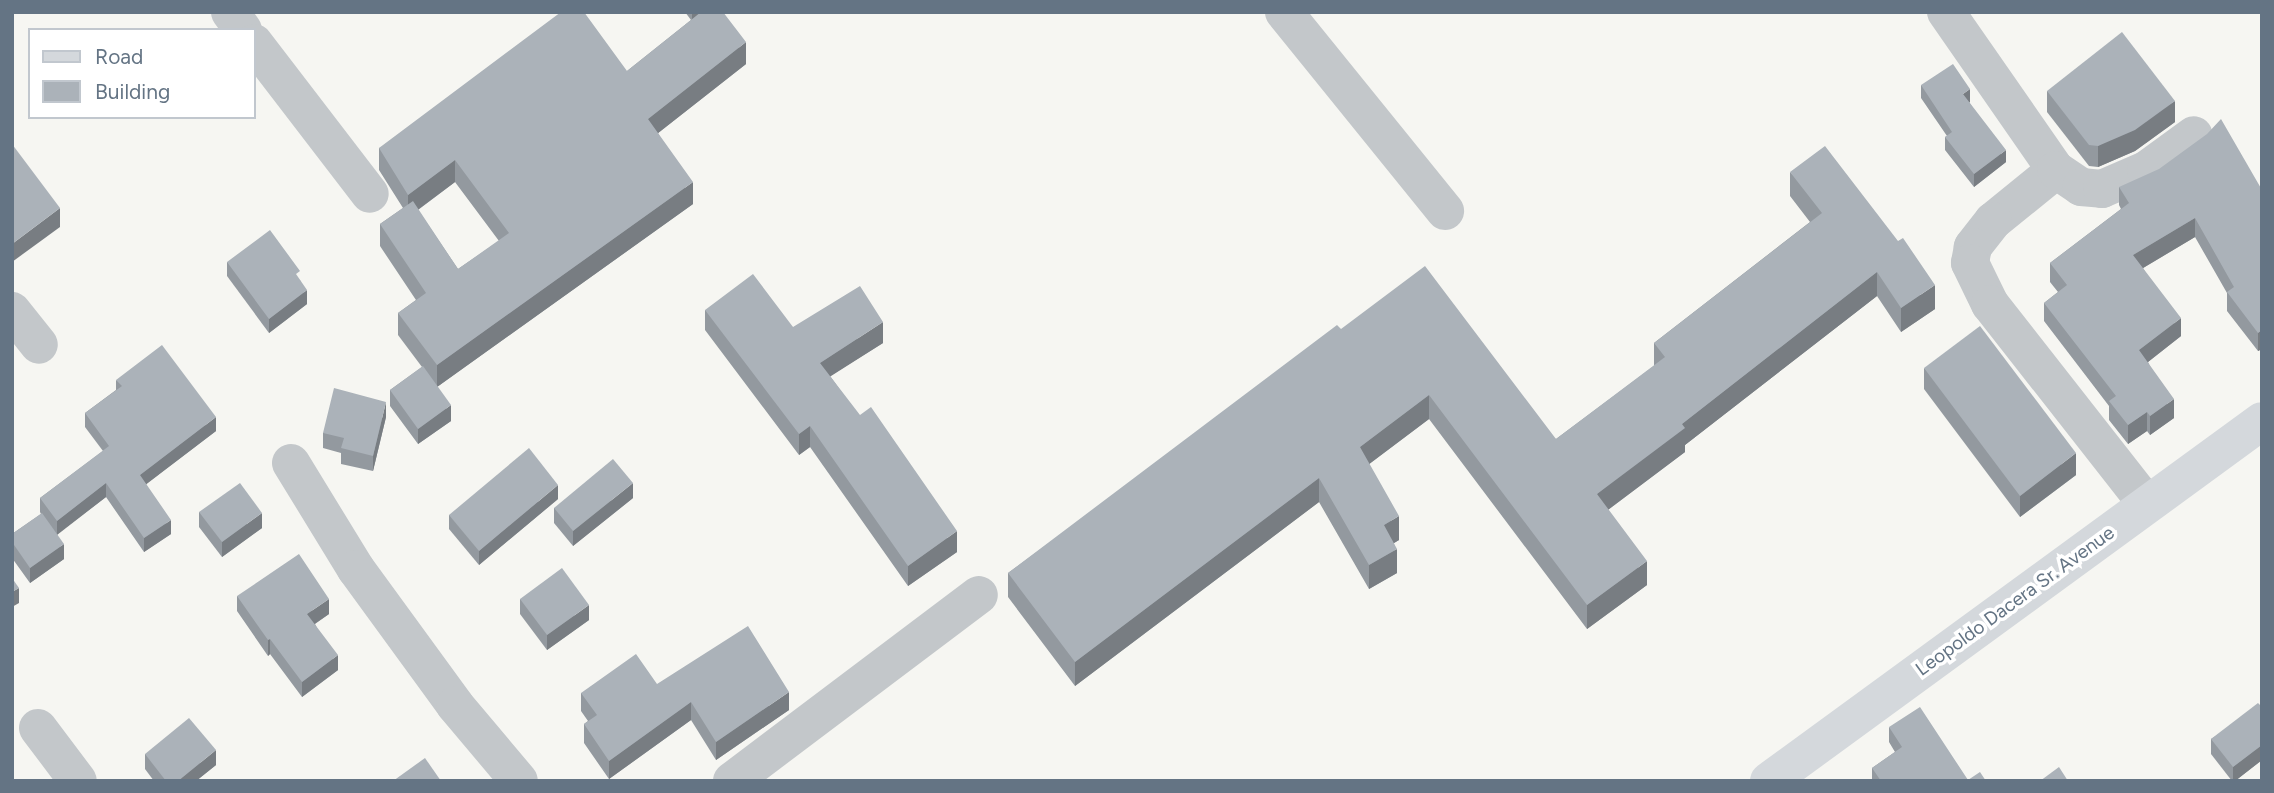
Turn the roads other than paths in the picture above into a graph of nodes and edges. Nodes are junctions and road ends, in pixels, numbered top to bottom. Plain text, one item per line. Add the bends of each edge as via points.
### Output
1 (230, 12) edge
2 (1284, 12) edge
3 (1946, 12) edge
4 (242, 28) edge
5 (256, 46) edge
6 (2194, 135) dead end
7 (2056, 170) junction
8 (370, 194) dead end
9 (1445, 211) dead end
10 (12, 311) edge
11 (38, 345) dead end
12 (2262, 421) edge
13 (291, 463) dead end
14 (2147, 504) junction
15 (979, 595) dead end
16 (38, 728) dead end
17 (78, 781) edge
18 (519, 781) edge
19 (732, 781) edge
20 (1769, 781) edge

1 - 4 street
2 - 9 street
3 - 7 street
5 - 8 street
6 - 7 street via 2146,170 2102,189 2081,187
7 - 14 street via 1993,221 1973,247 1970,263 1990,304
10 - 11 street
12 - 14 main road, Leopoldo Dacera Sr. Avenue
13 - 18 street via 356,569 455,705
14 - 20 main road, Leopoldo Dacera Sr. Avenue
15 - 19 street
16 - 17 street

